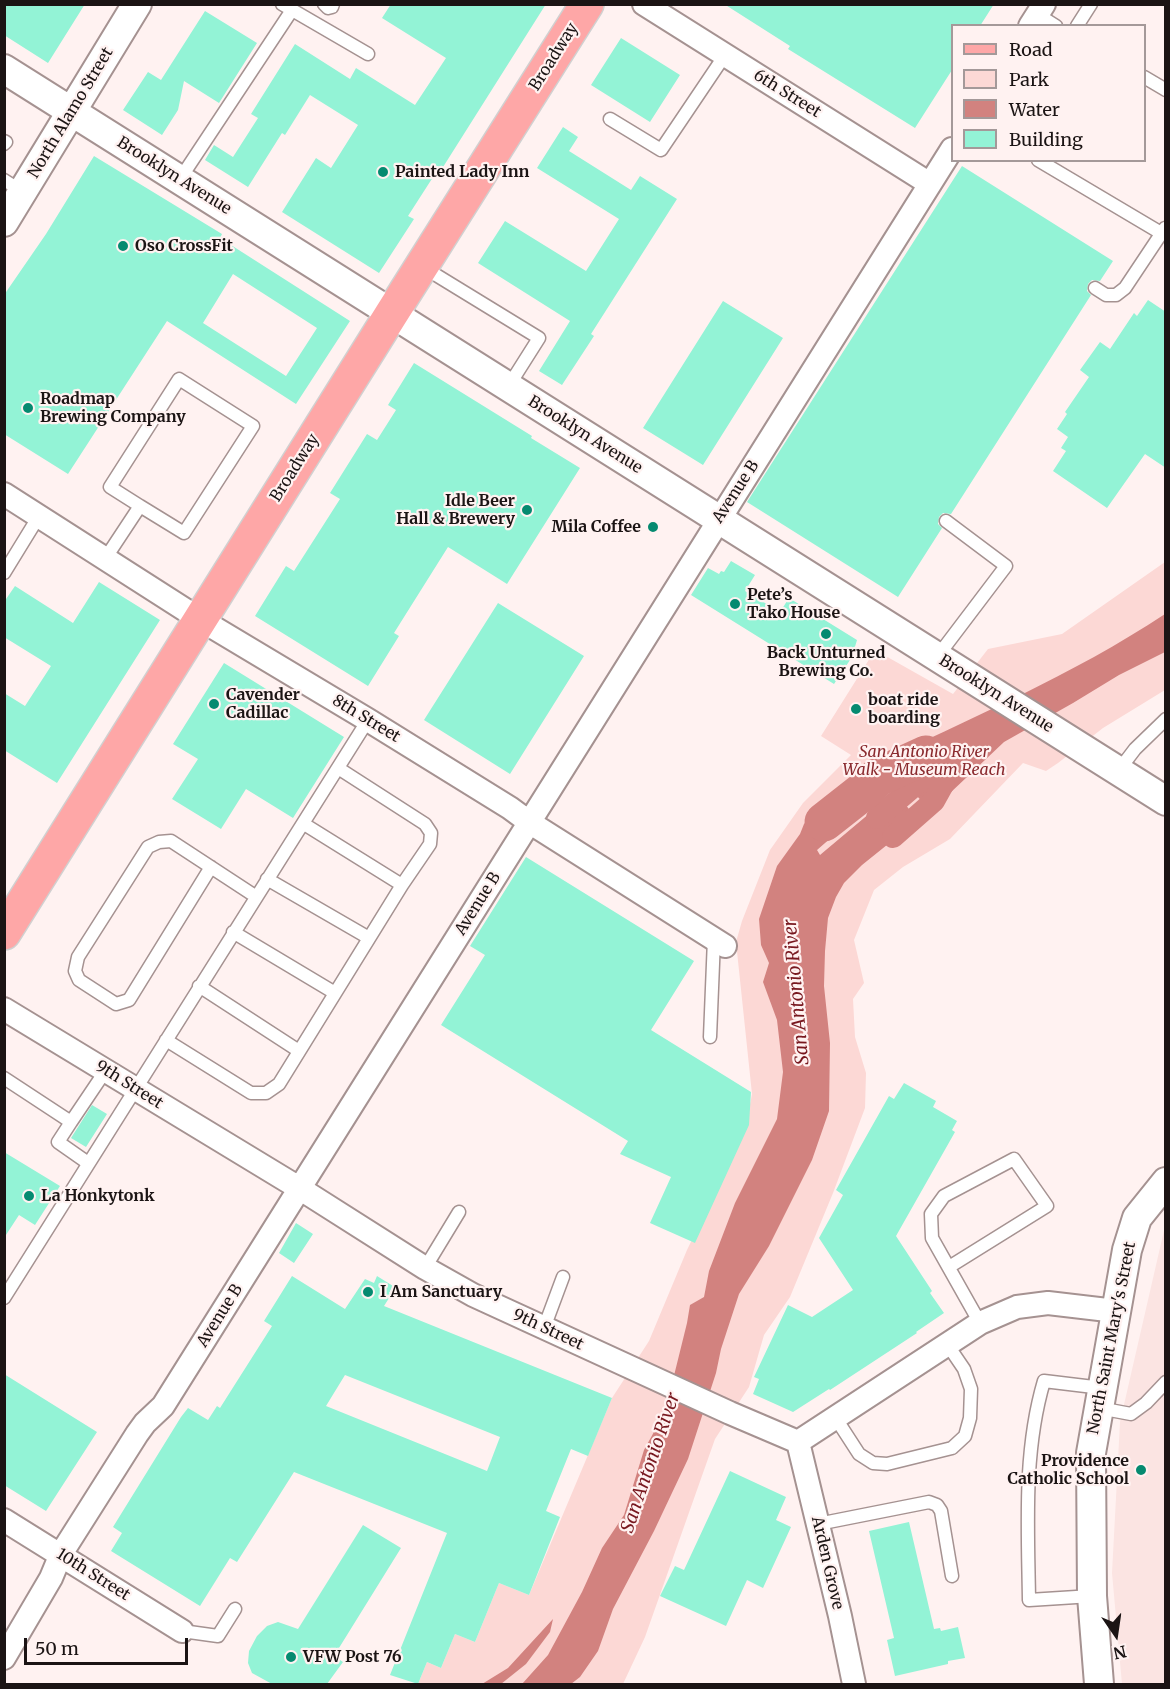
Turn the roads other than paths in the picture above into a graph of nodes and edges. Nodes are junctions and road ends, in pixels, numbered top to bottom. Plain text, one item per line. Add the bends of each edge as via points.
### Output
1 (137, 4) edge
2 (324, 4) edge
3 (333, 4) edge
4 (587, 4) edge
5 (644, 4) edge
6 (1091, 4) edge
7 (287, 7) edge
8 (1078, 24) edge
9 (368, 54) dead end
10 (725, 55) junction
11 (4, 69) edge
12 (1146, 78) edge
13 (1166, 90) edge
14 (71, 111) junction
15 (610, 119) dead end
16 (951, 151) edge
17 (1042, 162) edge
18 (180, 180) junction
19 (930, 184) junction
20 (14, 186) edge
21 (4, 222) edge
22 (1163, 230) edge
23 (422, 266) junction
24 (1095, 288) dead end
25 (392, 313) junction
26 (508, 387) junction
27 (4, 494) edge
28 (140, 506) junction
29 (39, 516) junction
30 (719, 519) junction
31 (946, 521) dead end
32 (105, 558) junction
33 (4, 573) edge
34 (201, 620) junction
35 (937, 657) junction
36 (368, 720) junction
37 (1166, 720) edge
38 (338, 768) junction
39 (1119, 770) junction
40 (1166, 801) edge
41 (529, 822) junction
42 (304, 824) junction
43 (211, 867) junction
44 (267, 879) junction
45 (402, 885) junction
46 (255, 896) junction
47 (233, 932) junction
48 (4, 933) edge
49 (369, 938) junction
50 (720, 943) joint
51 (199, 986) junction
52 (335, 993) junction
53 (4, 1009) edge
54 (710, 1037) dead end
55 (166, 1040) junction
56 (299, 1051) junction
57 (106, 1070) junction
58 (4, 1078) edge
59 (135, 1089) junction
60 (71, 1122) junction
61 (88, 1163) junction
62 (1166, 1182) edge
63 (299, 1188) junction
64 (459, 1212) dead end
65 (425, 1268) junction
66 (949, 1268) junction
67 (563, 1278) dead end
68 (4, 1298) edge
69 (1116, 1311) junction
70 (980, 1323) junction
71 (543, 1328) junction
72 (947, 1344) junction
73 (1166, 1382) edge
74 (1100, 1398) junction
75 (836, 1418) junction
76 (798, 1442) junction
77 (4, 1520) edge
78 (818, 1524) junction
79 (61, 1554) junction
80 (952, 1576) dead end
81 (1092, 1596) junction
82 (235, 1609) dead end
83 (182, 1631) joint
84 (4, 1658) edge
85 (854, 1684) edge
86 (1099, 1684) edge

1 - 14 street, North Alamo Street
2 - 3 lane via 328,8
4 - 23 main road, Broadway
5 - 10 street, 6th Street
6 - 8 lane
7 - 9 lane
7 - 18 lane
10 - 15 lane via 661,150
10 - 19 street, 6th Street
11 - 14 street, Brooklyn Avenue
12 - 13 lane
14 - 18 street, Brooklyn Avenue
14 - 20 street, North Alamo Street
16 - 19 street, Avenue B
17 - 22 lane
18 - 25 street, Brooklyn Avenue
19 - 30 street, Avenue B
20 - 21 street, North Alamo Street
22 - 24 lane via 1116,296
23 - 25 main road, Broadway
23 - 26 lane via 539,338
25 - 26 street, Brooklyn Avenue
25 - 34 main road, Broadway
26 - 30 street, Brooklyn Avenue
27 - 29 street, 8th Street
28 - 28 lane via 184,533 253,426 179,379 110,487
28 - 32 lane
29 - 32 street, 8th Street
29 - 33 lane
30 - 35 street, Brooklyn Avenue
30 - 41 street, Avenue B
31 - 35 lane via 1006,566
32 - 34 street, 8th Street
34 - 36 street, 8th Street
34 - 48 main road, Broadway
35 - 39 street, Brooklyn Avenue
36 - 38 lane
36 - 41 street, 8th Street
37 - 39 lane
38 - 42 lane
38 - 45 lane via 424,824 431,833 430,844
39 - 40 street, Brooklyn Avenue
41 - 50 street, 8th Street
41 - 63 street, Avenue B
42 - 44 lane
42 - 45 lane
43 - 43 lane via 129,1000 116,1004 79,980 75,971 78,957 148,847 171,841
43 - 46 lane
44 - 46 lane
44 - 49 lane
45 - 49 lane
46 - 47 lane
47 - 51 lane
47 - 52 lane
49 - 52 lane
50 - 54 lane
51 - 55 lane
51 - 56 lane
52 - 56 lane
53 - 57 street, 9th Street
55 - 56 lane via 251,1093 266,1093 279,1084
55 - 59 lane
57 - 59 street, 9th Street
57 - 60 lane
58 - 60 lane
59 - 61 lane
59 - 63 street, 9th Street
60 - 61 lane via 58,1142
61 - 68 lane
62 - 69 street, North Saint Mary's Street via 1137,1218
63 - 65 street, 9th Street
63 - 79 street, Avenue B via 163,1406 137,1434
64 - 65 lane
65 - 71 street, 9th Street
66 - 66 lane via 932,1238 931,1214 944,1196 1014,1159 1047,1206
66 - 70 lane
67 - 71 lane
69 - 70 street via 1048,1304 1017,1307
69 - 74 street, North Saint Mary's Street
70 - 72 street
71 - 76 street, 9th Street
72 - 75 street
72 - 75 lane via 964,1368 971,1389 965,1436 952,1448 887,1464 873,1463 859,1454
73 - 74 lane via 1131,1414
74 - 81 street, North Saint Mary's Street via 1091,1453
74 - 81 lane via 1044,1381 1035,1411 1027,1504 1029,1600
75 - 76 street
76 - 78 street, Arden Grove
77 - 79 street, 10th Street
78 - 80 lane via 929,1502 937,1504
78 - 85 street, Arden Grove
79 - 83 street, 10th Street
79 - 84 street, Avenue B
81 - 86 street, North Saint Mary's Street
82 - 83 lane via 218,1636

